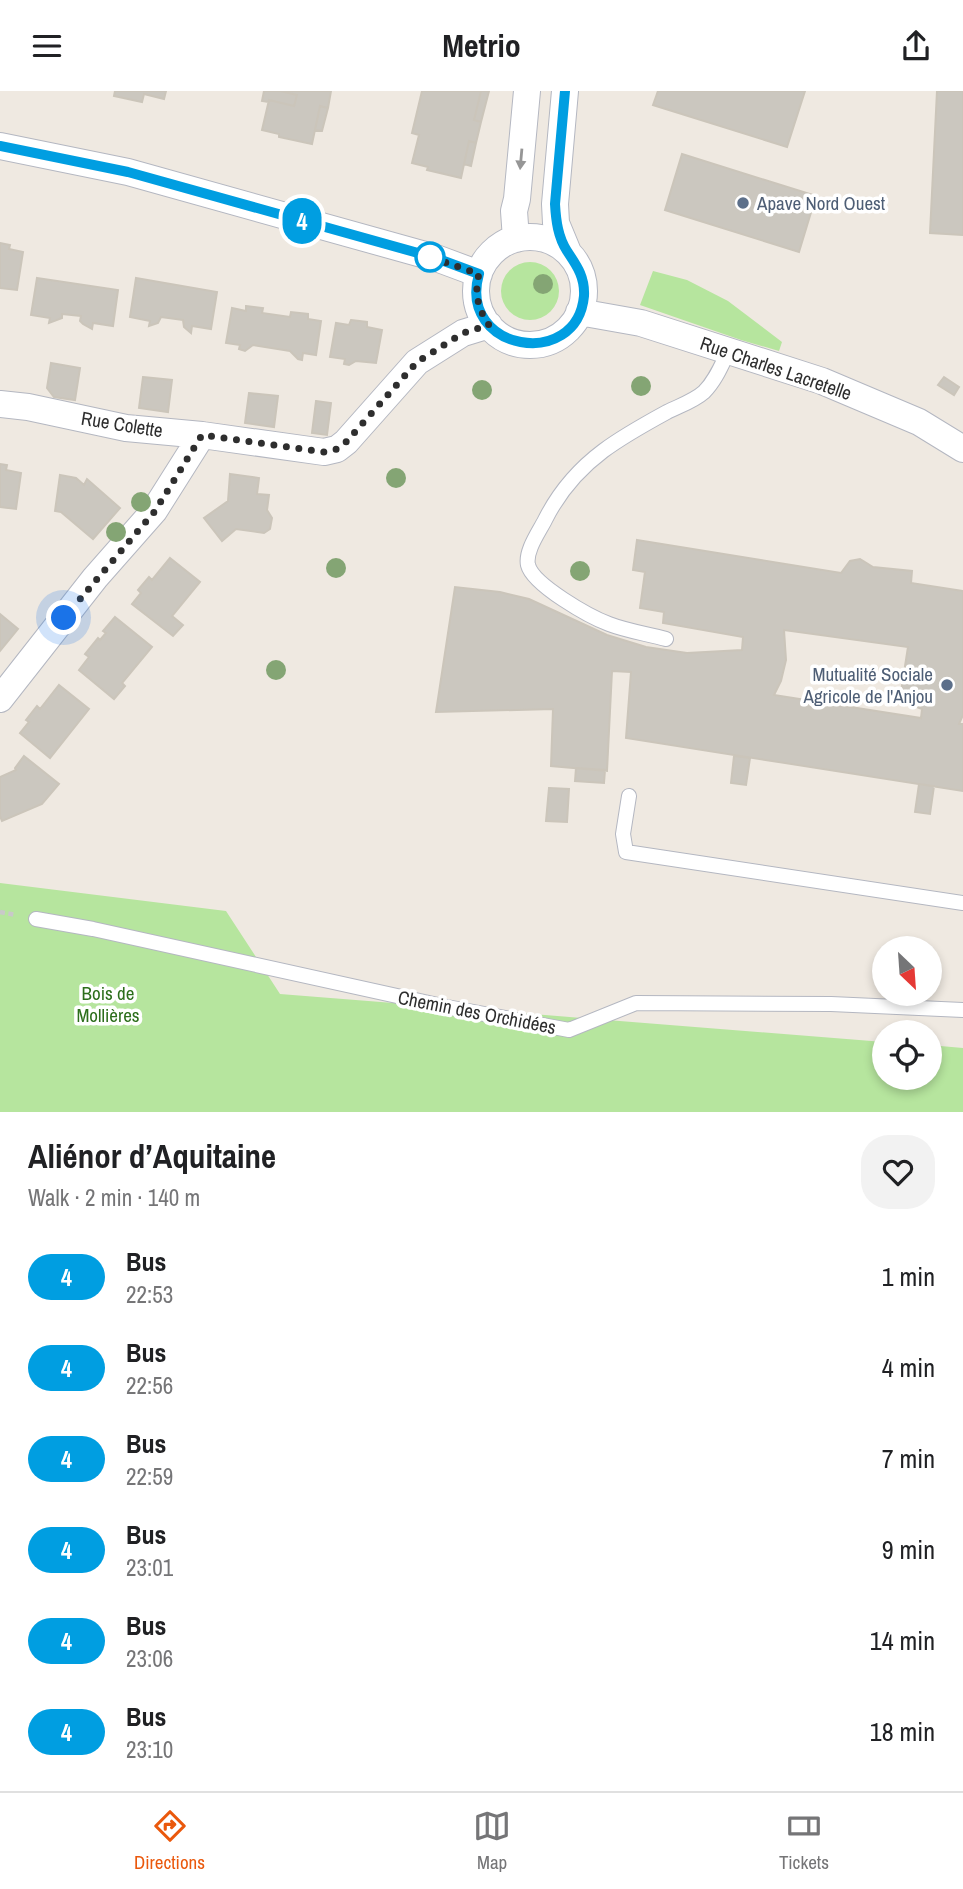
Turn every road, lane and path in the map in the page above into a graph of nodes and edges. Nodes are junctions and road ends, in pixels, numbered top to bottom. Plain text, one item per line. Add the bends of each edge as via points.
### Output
1 (527, 91) edge
2 (565, 91) edge
3 (0, 146) edge
4 (516, 239) junction
5 (568, 252) junction
6 (479, 274) junction
7 (579, 312) junction
8 (489, 325) junction
9 (729, 350) junction
10 (0, 404) edge
11 (202, 435) junction
12 (963, 449) edge
13 (666, 639) dead end
14 (0, 699) edge
15 (629, 796) dead end
16 (963, 904) edge
17 (36, 919) dead end
18 (963, 1010) edge

1 -> 4 street via 514,211
2 - 5 street via 555,204 556,223
3 - 6 street via 128,172
4 - 5 street via 543,239
4 - 6 street via 493,252
5 - 7 street via 583,280
6 - 8 street via 477,298
7 - 8 street via 564,332 537,343 508,339
7 - 9 street, Rue Charles Lacretelle via 641,323
8 - 11 street, Rue Colette via 463,333 417,362 337,449 324,452
9 - 12 street, Rue Charles Lacretelle via 822,381 919,422
9 - 13 lane via 705,391 629,433 573,478 549,512 528,556 533,574 575,606 610,625
10 - 11 street, Rue Colette via 127,428
11 - 14 street via 155,511 95,578
15 - 16 lane via 622,834 626,852
17 - 18 lane, Chemin des Orchidées via 569,1030 636,1003

